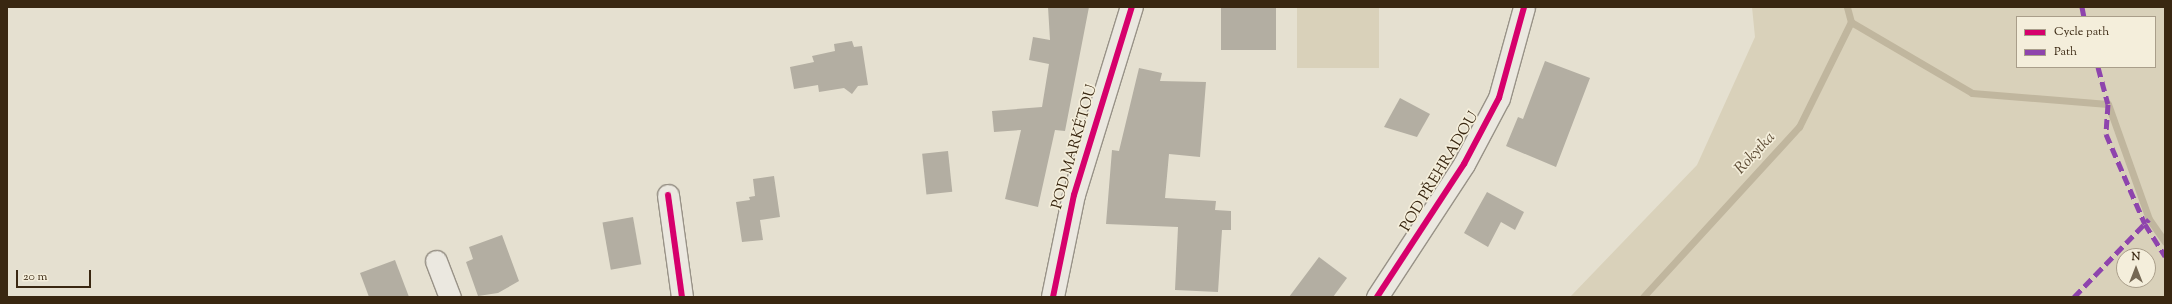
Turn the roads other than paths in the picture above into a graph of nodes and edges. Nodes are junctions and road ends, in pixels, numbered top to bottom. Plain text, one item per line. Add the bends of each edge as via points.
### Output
1 (1132, 7) edge
2 (1524, 7) edge
3 (668, 195) dead end
4 (436, 260) dead end
5 (450, 297) edge
6 (682, 297) edge
7 (1053, 297) edge
8 (1377, 297) edge

1 - 7 street, POD MARKÉTOU via 1074,195
2 - 8 street, POD PŘEHRADOU via 1499,98 1464,164
3 - 6 street
4 - 5 street

